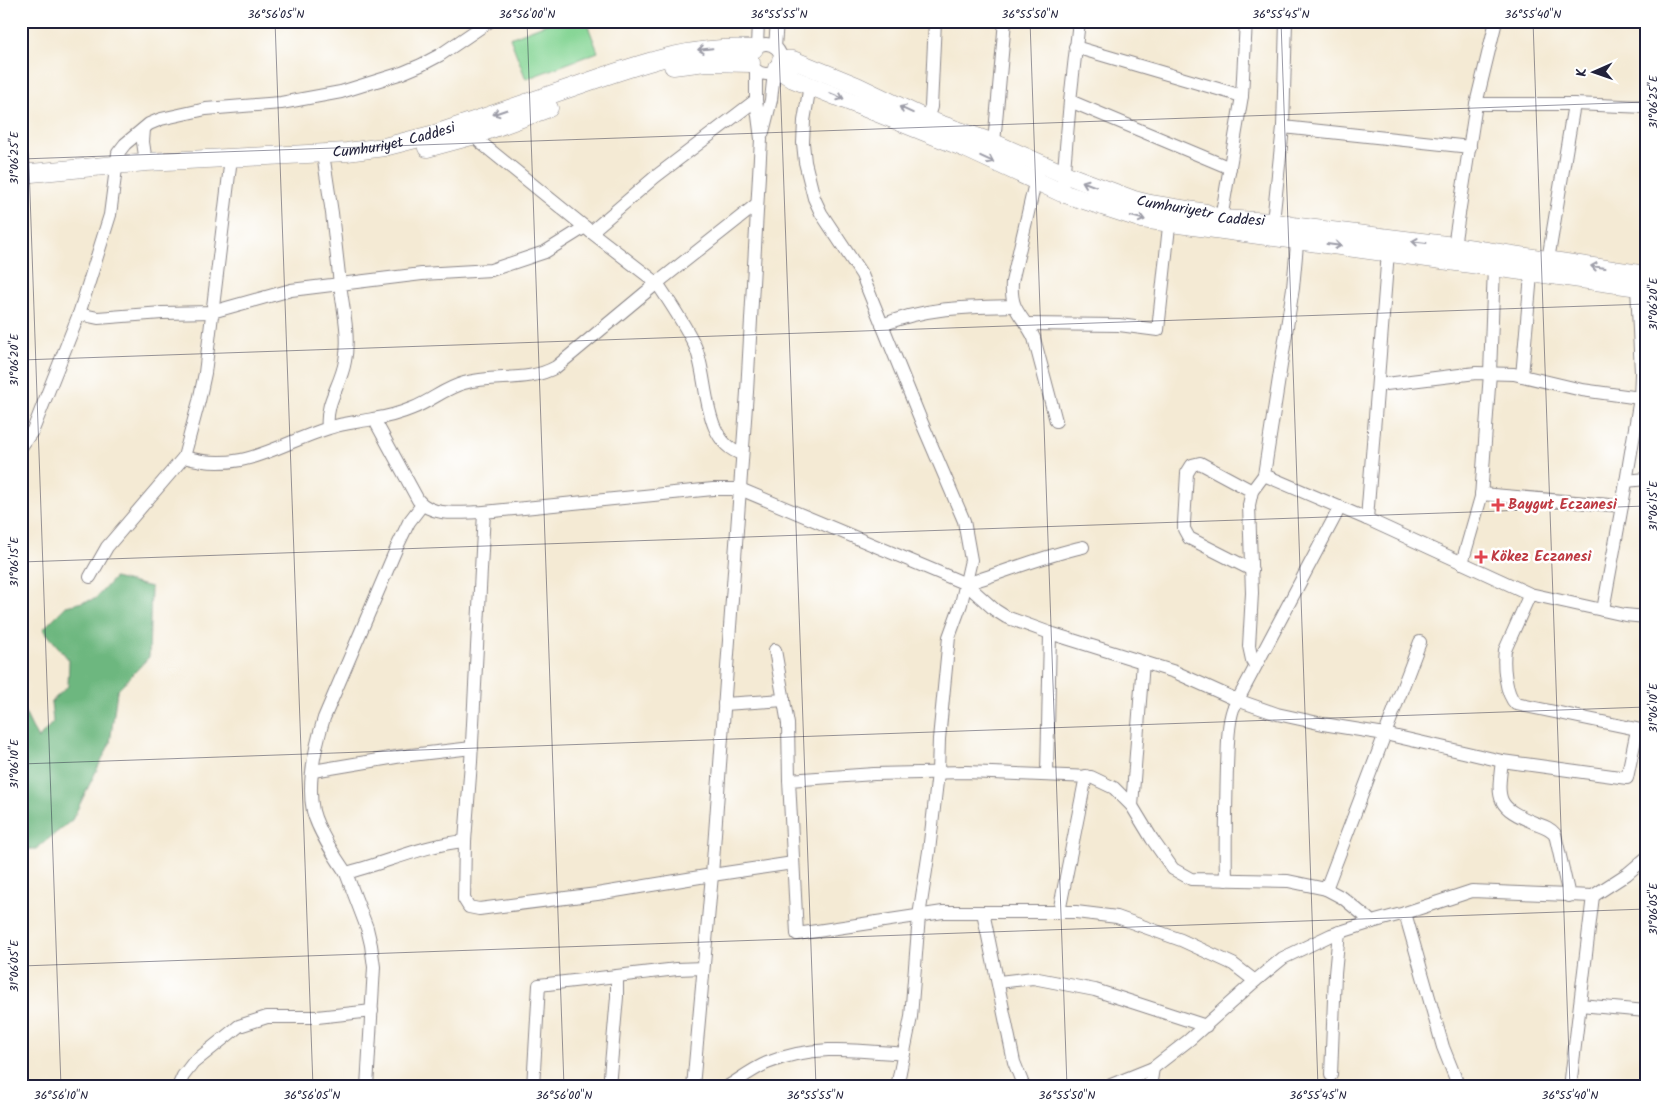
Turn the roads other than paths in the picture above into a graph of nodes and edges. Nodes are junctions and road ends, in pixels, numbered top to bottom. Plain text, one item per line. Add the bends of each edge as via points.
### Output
1 (490, 21) edge
2 (758, 21) edge
3 (777, 21) edge
4 (935, 21) edge
5 (1005, 21) edge
6 (1079, 21) edge
7 (1246, 21) edge
8 (1286, 21) edge
9 (1496, 21) edge
10 (1076, 47) junction
11 (754, 57) junction
12 (777, 62) junction
13 (810, 85) junction
14 (1242, 96) junction
15 (756, 100) junction
16 (1070, 101) junction
17 (1476, 104) junction
18 (1574, 104) junction
19 (1646, 107) edge
20 (925, 126) junction
21 (1283, 127) junction
22 (144, 129) junction
23 (472, 129) junction
24 (761, 139) junction
25 (994, 143) junction
26 (1470, 147) junction
27 (323, 160) junction
28 (146, 162) junction
29 (1039, 162) junction
30 (230, 163) junction
31 (1230, 168) junction
32 (116, 170) junction
33 (21, 174) edge
34 (1064, 174) junction
35 (1035, 181) junction
36 (21, 186) edge
37 (1062, 193) junction
38 (757, 204) junction
39 (1170, 216) junction
40 (1221, 219) junction
41 (1274, 222) junction
42 (588, 229) junction
43 (1298, 234) junction
44 (1388, 252) junction
45 (1454, 254) junction
46 (1538, 264) junction
47 (1494, 267) junction
48 (1644, 282) edge
49 (657, 283) junction
50 (340, 284) junction
51 (1013, 306) junction
52 (212, 312) junction
53 (79, 314) junction
54 (882, 324) junction
55 (1026, 324) junction
56 (1490, 374) junction
57 (1522, 376) junction
58 (1378, 385) junction
59 (1640, 398) junction
60 (374, 419) junction
61 (1056, 421) dead end
62 (328, 428) junction
63 (21, 447) edge
64 (742, 454) junction
65 (184, 457) junction
66 (1264, 475) junction
67 (1646, 479) edge
68 (1626, 481) junction
69 (740, 490) junction
70 (1252, 491) junction
71 (1481, 494) junction
72 (422, 505) junction
73 (1622, 506) junction
74 (1340, 508) junction
75 (484, 512) junction
76 (1367, 519) junction
77 (1083, 546) dead end
78 (1462, 563) junction
79 (1252, 570) junction
80 (90, 576) dead end
81 (966, 584) junction
82 (1530, 594) junction
83 (1603, 610) junction
84 (1646, 617) edge
85 (1050, 633) junction
86 (1420, 642) dead end
87 (775, 650) dead end
88 (1143, 662) junction
89 (1256, 665) junction
90 (784, 700) junction
91 (1237, 700) junction
92 (724, 704) junction
93 (1641, 730) edge
94 (1385, 734) junction
95 (472, 748) junction
96 (1502, 760) junction
97 (313, 771) junction
98 (938, 773) junction
99 (1047, 774) junction
100 (1086, 776) junction
101 (789, 780) junction
102 (1132, 806) junction
103 (465, 841) junction
104 (1646, 858) edge
105 (793, 863) junction
106 (346, 873) junction
107 (712, 875) junction
108 (1226, 880) junction
109 (1326, 889) junction
110 (1569, 896) junction
111 (1593, 896) junction
112 (983, 912) junction
113 (1059, 912) junction
114 (1405, 913) junction
115 (919, 916) junction
116 (1372, 922) junction
117 (1339, 932) junction
118 (703, 968) junction
119 (617, 976) junction
120 (1255, 981) junction
121 (999, 982) junction
122 (1580, 1005) junction
123 (372, 1011) junction
124 (1646, 1011) edge
125 (1206, 1026) junction
126 (904, 1054) junction
127 (1152, 1068) junction
128 (1331, 1075) dead end
129 (178, 1087) edge
130 (367, 1087) edge
131 (533, 1087) edge
132 (609, 1087) edge
133 (693, 1087) edge
134 (727, 1087) edge
135 (898, 1087) edge
136 (1024, 1087) edge
137 (1106, 1087) edge
138 (1150, 1087) edge
139 (1459, 1087) edge
140 (1570, 1087) edge

1 - 22 street via 440,55 402,73 317,97 206,109 161,119
2 - 11 street
3 - 12 street
4 - 20 street via 932,88
5 - 25 street
6 - 10 street
7 - 14 street
8 - 21 street
9 - 17 street
10 - 14 street
10 - 16 street
11 - 12 street via 765,74
11 - 12 street via 766,44
11 - 15 street
11 - 23 main road, Cumhuriyet Caddesi via 655,70
12 - 13 main road via 793,79
20 -> 12 main road, Cumhuriyetr Caddesi via 856,86 793,60
12 - 24 street
13 -> 20 main road
13 - 54 street via 803,143 809,181 821,213 862,276
14 - 31 street
15 - 24 street
15 - 42 street
16 - 31 street
16 - 34 street
17 - 18 street
17 - 26 street
18 - 19 street
18 - 46 street
20 - 25 main road, Cumhuriyetr Caddesi
20 -> 35 main road
21 - 26 street
21 - 41 street
22 - 28 street
22 - 32 street via 121,149
23 - 27 main road, Cumhuriyet Caddesi via 380,159
23 - 42 street via 480,142
24 - 38 street
25 - 29 main road, Cumhuriyetr Caddesi
26 - 45 street
27 - 30 main road, Cumhuriyet Caddesi
27 - 50 street
28 - 30 main road, Cumhuriyet Caddesi
28 - 32 main road, Cumhuriyet Caddesi
29 - 34 main road, Cumhuriyetr Caddesi
29 - 35 street
30 - 32 main road, Cumhuriyet Caddesi
30 - 52 street
31 - 40 street
32 - 33 main road, Cumhuriyet Caddesi
32 - 36 main road, Cumhuriyet Caddesi
32 - 53 street via 110,215
34 - 37 street
39 -> 34 main road, Cumhuriyetr Caddesi
35 - 37 main road
35 - 51 street via 1012,282
37 -> 39 main road via 1142,219
38 - 49 street
38 - 64 street
39 - 40 main road, Cumhuriyetr Caddesi via 1206,213
39 - 43 main road
39 - 55 street via 1158,330 1119,325
40 - 41 main road, Cumhuriyetr Caddesi
41 - 43 main road, Cumhuriyetr Caddesi
42 - 49 street
42 - 50 street via 545,252 490,270
43 -> 44 main road
45 -> 43 main road, Cumhuriyetr Caddesi
43 - 66 street via 1293,288
44 - 45 main road
44 - 58 street
45 - 46 main road, Cumhuriyetr Caddesi
45 - 47 main road
46 - 47 main road
46 - 48 main road
46 - 57 street
47 - 56 street
48 - 59 street
49 - 60 street via 548,372 462,383 419,406
49 - 64 street via 695,346 706,400 721,439 730,449
50 - 52 street via 291,290
50 - 62 street via 347,350 344,369 328,406
51 - 54 street via 929,310
51 - 55 street
52 - 53 street via 98,318
52 - 65 street via 201,392
53 - 63 street via 33,430
54 - 81 street via 964,521 971,560
55 - 61 street via 1034,338
56 - 57 street
56 - 58 street
56 - 71 street
57 - 59 street via 1582,390
58 - 76 street
59 - 68 street
60 - 62 street
60 - 72 street
62 - 65 street via 240,461 211,462
64 - 69 street
65 - 80 street via 107,548
66 - 70 street
66 - 74 street
67 - 68 street
68 - 73 street
69 - 75 street via 713,489
69 - 81 street
69 - 92 street
70 - 79 street via 1248,511
70 - 79 street via 1200,462 1192,464 1187,473 1184,529 1189,538
71 - 73 street
71 - 78 street
72 - 75 street via 435,511
72 - 97 street via 397,547 324,718
73 - 83 street
74 - 76 street
74 - 89 street
75 - 95 street
76 - 78 street
77 - 81 street
78 - 82 street
79 - 89 street via 1249,646
81 - 85 street via 1006,617
81 - 98 street via 949,637 938,739
82 - 83 street
82 - 93 street via 1505,650 1504,665 1512,700 1521,706
83 - 84 street
85 - 88 street
85 - 99 street
86 - 94 street
87 - 90 street
88 - 91 street via 1175,672
88 - 102 street
89 - 91 street
90 - 92 street
90 - 101 street
91 - 94 street via 1277,714
91 - 108 street via 1229,725
92 - 107 street
93 - 96 street via 1627,778
94 - 96 street
94 - 109 street
95 - 97 street
95 - 103 street
96 - 110 street via 1499,786 1502,802 1513,813 1549,828 1555,834
97 - 106 street via 313,811
98 - 99 street
98 - 101 street
98 - 115 street
99 - 100 street
100 - 102 street via 1114,788
100 - 113 street
101 - 105 street
102 - 108 street via 1173,869 1191,879
103 - 106 street via 424,848
103 - 107 street via 463,894 466,904 474,909
104 - 111 street
105 - 107 street
105 - 115 street via 797,934
106 - 123 street via 371,945 374,968
107 - 118 street
108 - 109 street via 1288,882
109 - 116 street via 1343,898
110 - 111 street
110 - 114 street via 1472,891
111 - 122 street
112 - 113 street
112 - 115 street
112 - 121 street
113 - 120 street via 1117,917 1233,964
114 - 116 street
114 - 139 street via 1443,1047
115 - 126 street via 911,1017
116 - 117 street
117 - 120 street via 1283,958
117 - 128 street
118 - 119 street
118 - 133 street
119 - 131 street via 538,985
119 - 132 street
120 - 125 street
121 - 125 street via 1033,978 1095,990
121 - 136 street via 1014,1062
122 - 124 street
122 - 140 street
123 - 129 street via 317,1017 267,1017 239,1026 193,1063
123 - 130 street
125 - 127 street
126 - 134 street via 809,1050 765,1064
126 - 135 street
127 - 137 street
127 - 138 street

